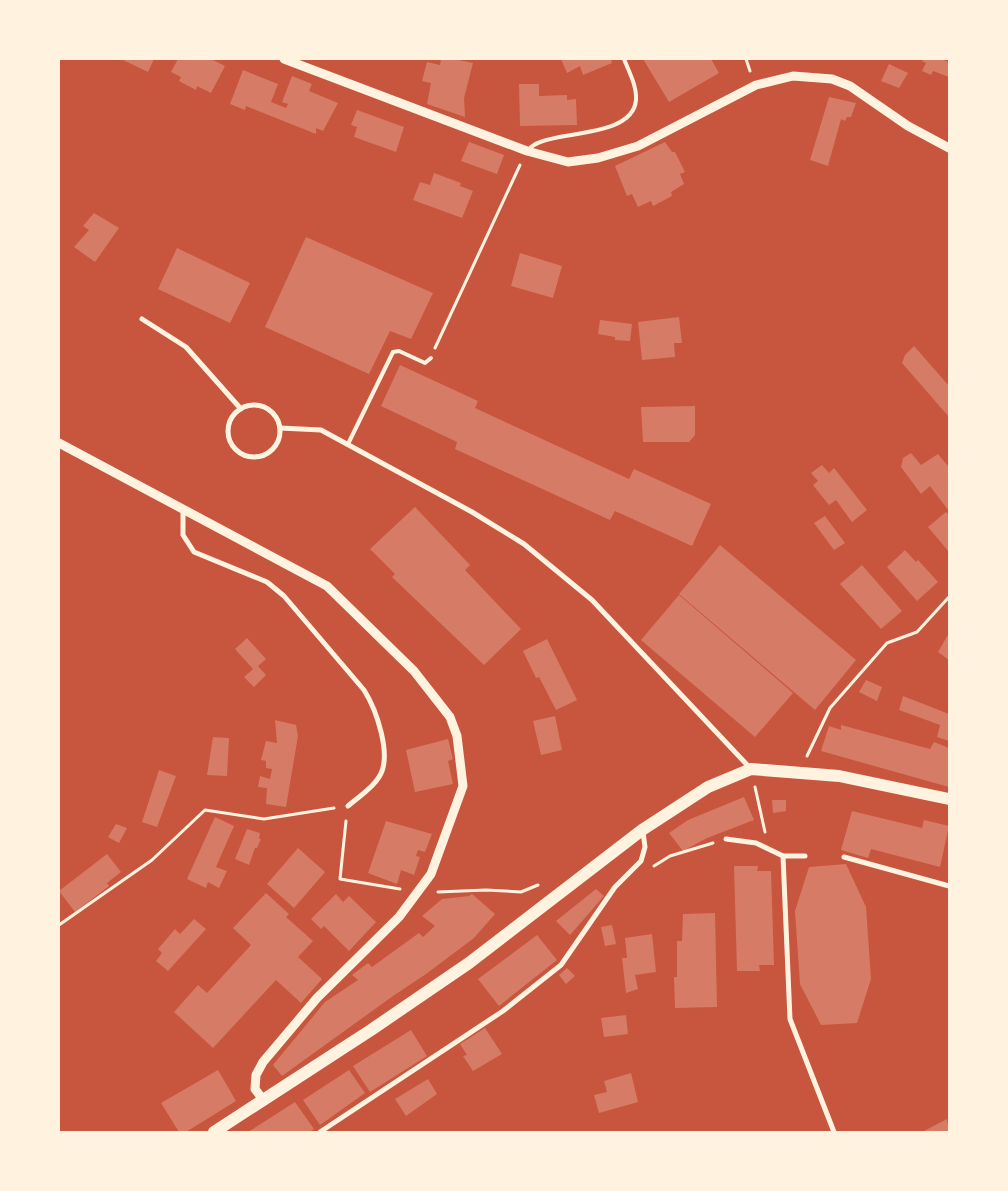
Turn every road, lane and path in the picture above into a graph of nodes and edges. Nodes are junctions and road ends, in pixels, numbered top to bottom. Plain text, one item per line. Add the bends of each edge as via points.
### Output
1 (284, 59) edge
2 (624, 59) edge
3 (949, 148) edge
4 (526, 151) junction
5 (142, 319) dead end
6 (431, 358) joint
7 (241, 409) junction
8 (280, 428) junction
9 (59, 443) edge
10 (348, 444) junction
11 (183, 509) junction
12 (949, 597) edge
13 (751, 769) junction
14 (799, 773) junction
15 (949, 799) edge
16 (348, 806) junction
17 (642, 830) junction
18 (726, 839) joint
19 (769, 849) junction
20 (783, 856) junction
21 (805, 856) dead end
22 (844, 857) dead end
23 (654, 866) dead end
24 (547, 881) dead end
25 (949, 886) edge
26 (417, 892) junction
27 (59, 925) edge
28 (264, 1101) junction
29 (214, 1132) edge
30 (320, 1132) edge
31 (834, 1132) edge

1 - 4 street
2 - 4 lane via 636,98 627,115 589,134 539,142
3 - 4 street via 908,126 850,86 832,79 793,76 756,85 638,146 598,158 568,162
4 - 6 path
5 - 7 street via 186,347
6 - 10 lane via 425,363 399,351 393,352
7 - 8 street via 258,405 266,408 273,413
7 - 8 street via 228,430 233,446 246,456 263,456 271,451
8 - 10 street via 321,430
9 - 11 street
10 - 13 street via 472,512 532,551 592,600
11 - 16 street via 183,535 194,552 267,582 284,596 374,706 384,751 383,770 378,779
11 - 26 street via 327,586 414,671 450,717 457,736 463,786 431,874
12 - 14 path via 917,632 887,643 830,708
13 - 14 main road
13 - 17 main road via 708,787
13 - 19 path
14 - 15 main road via 839,776
16 - 26 path via 340,878
16 - 27 path via 264,820 205,810 152,860
17 - 28 main road via 469,963
17 - 30 street via 645,848 641,861 615,887 561,965 503,1011
18 - 19 street via 756,843
18 - 23 path via 670,856
19 - 20 street
20 - 21 street
20 - 31 street via 790,1019
22 - 25 street
24 - 26 path via 521,892
26 - 28 street via 399,917 317,998 263,1062 256,1075 255,1088
28 - 29 main road

